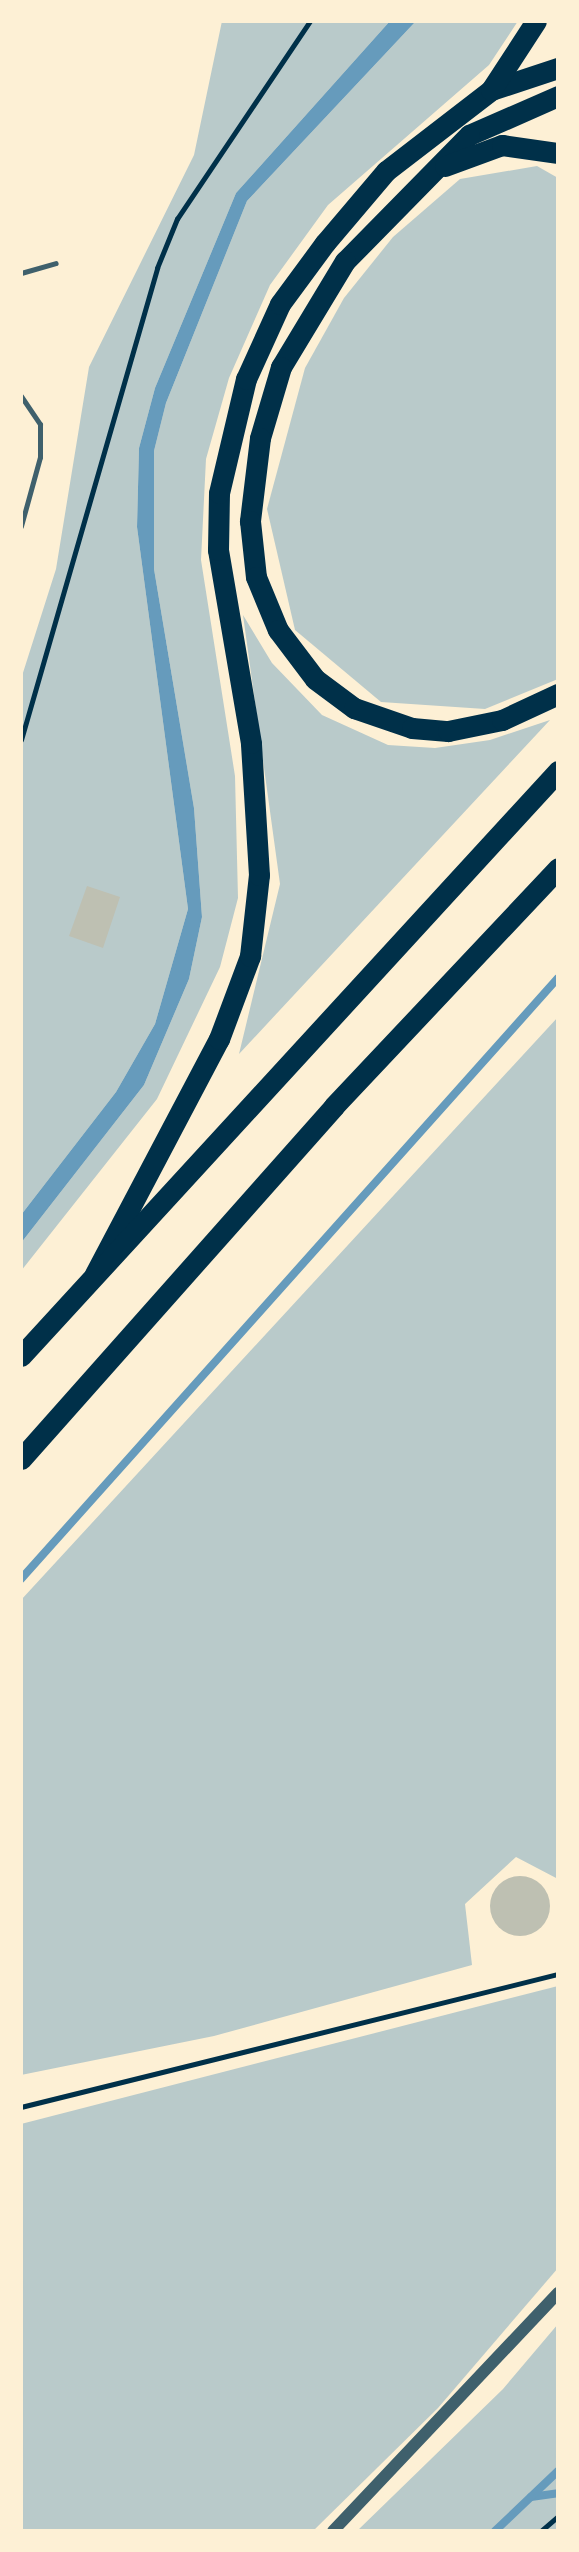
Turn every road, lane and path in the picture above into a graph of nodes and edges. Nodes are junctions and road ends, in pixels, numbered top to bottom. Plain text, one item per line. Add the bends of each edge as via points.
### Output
1 (310, 21) edge
2 (536, 21) edge
3 (558, 68) edge
4 (491, 90) junction
5 (558, 96) edge
6 (558, 153) edge
7 (417, 184) junction
8 (56, 263) dead end
9 (21, 273) edge
10 (21, 396) edge
11 (21, 526) edge
12 (558, 694) edge
13 (21, 740) edge
14 (558, 771) edge
15 (558, 868) edge
16 (96, 1274) junction
17 (21, 1356) edge
18 (21, 1459) edge
19 (558, 1974) edge
20 (21, 2107) edge
21 (558, 2293) edge
22 (558, 2516) edge
23 (333, 2531) edge
24 (541, 2531) edge

1 - 13 path via 177,219 157,268
2 - 4 highway
3 - 4 highway
4 - 16 highway via 386,171 280,304 246,379 219,493 218,550 251,743 259,875 250,956 219,1039
5 - 7 highway via 486,124
6 - 7 highway via 502,145 460,157
7 - 12 highway via 345,261 281,367 252,484 256,577 264,604 301,663 335,696 376,717 412,728 474,728
8 - 9 lane
10 - 11 lane via 40,424 40,457
14 - 16 highway
15 - 18 highway via 334,1106
16 - 17 highway
19 - 20 path
21 - 23 street
22 - 24 path

